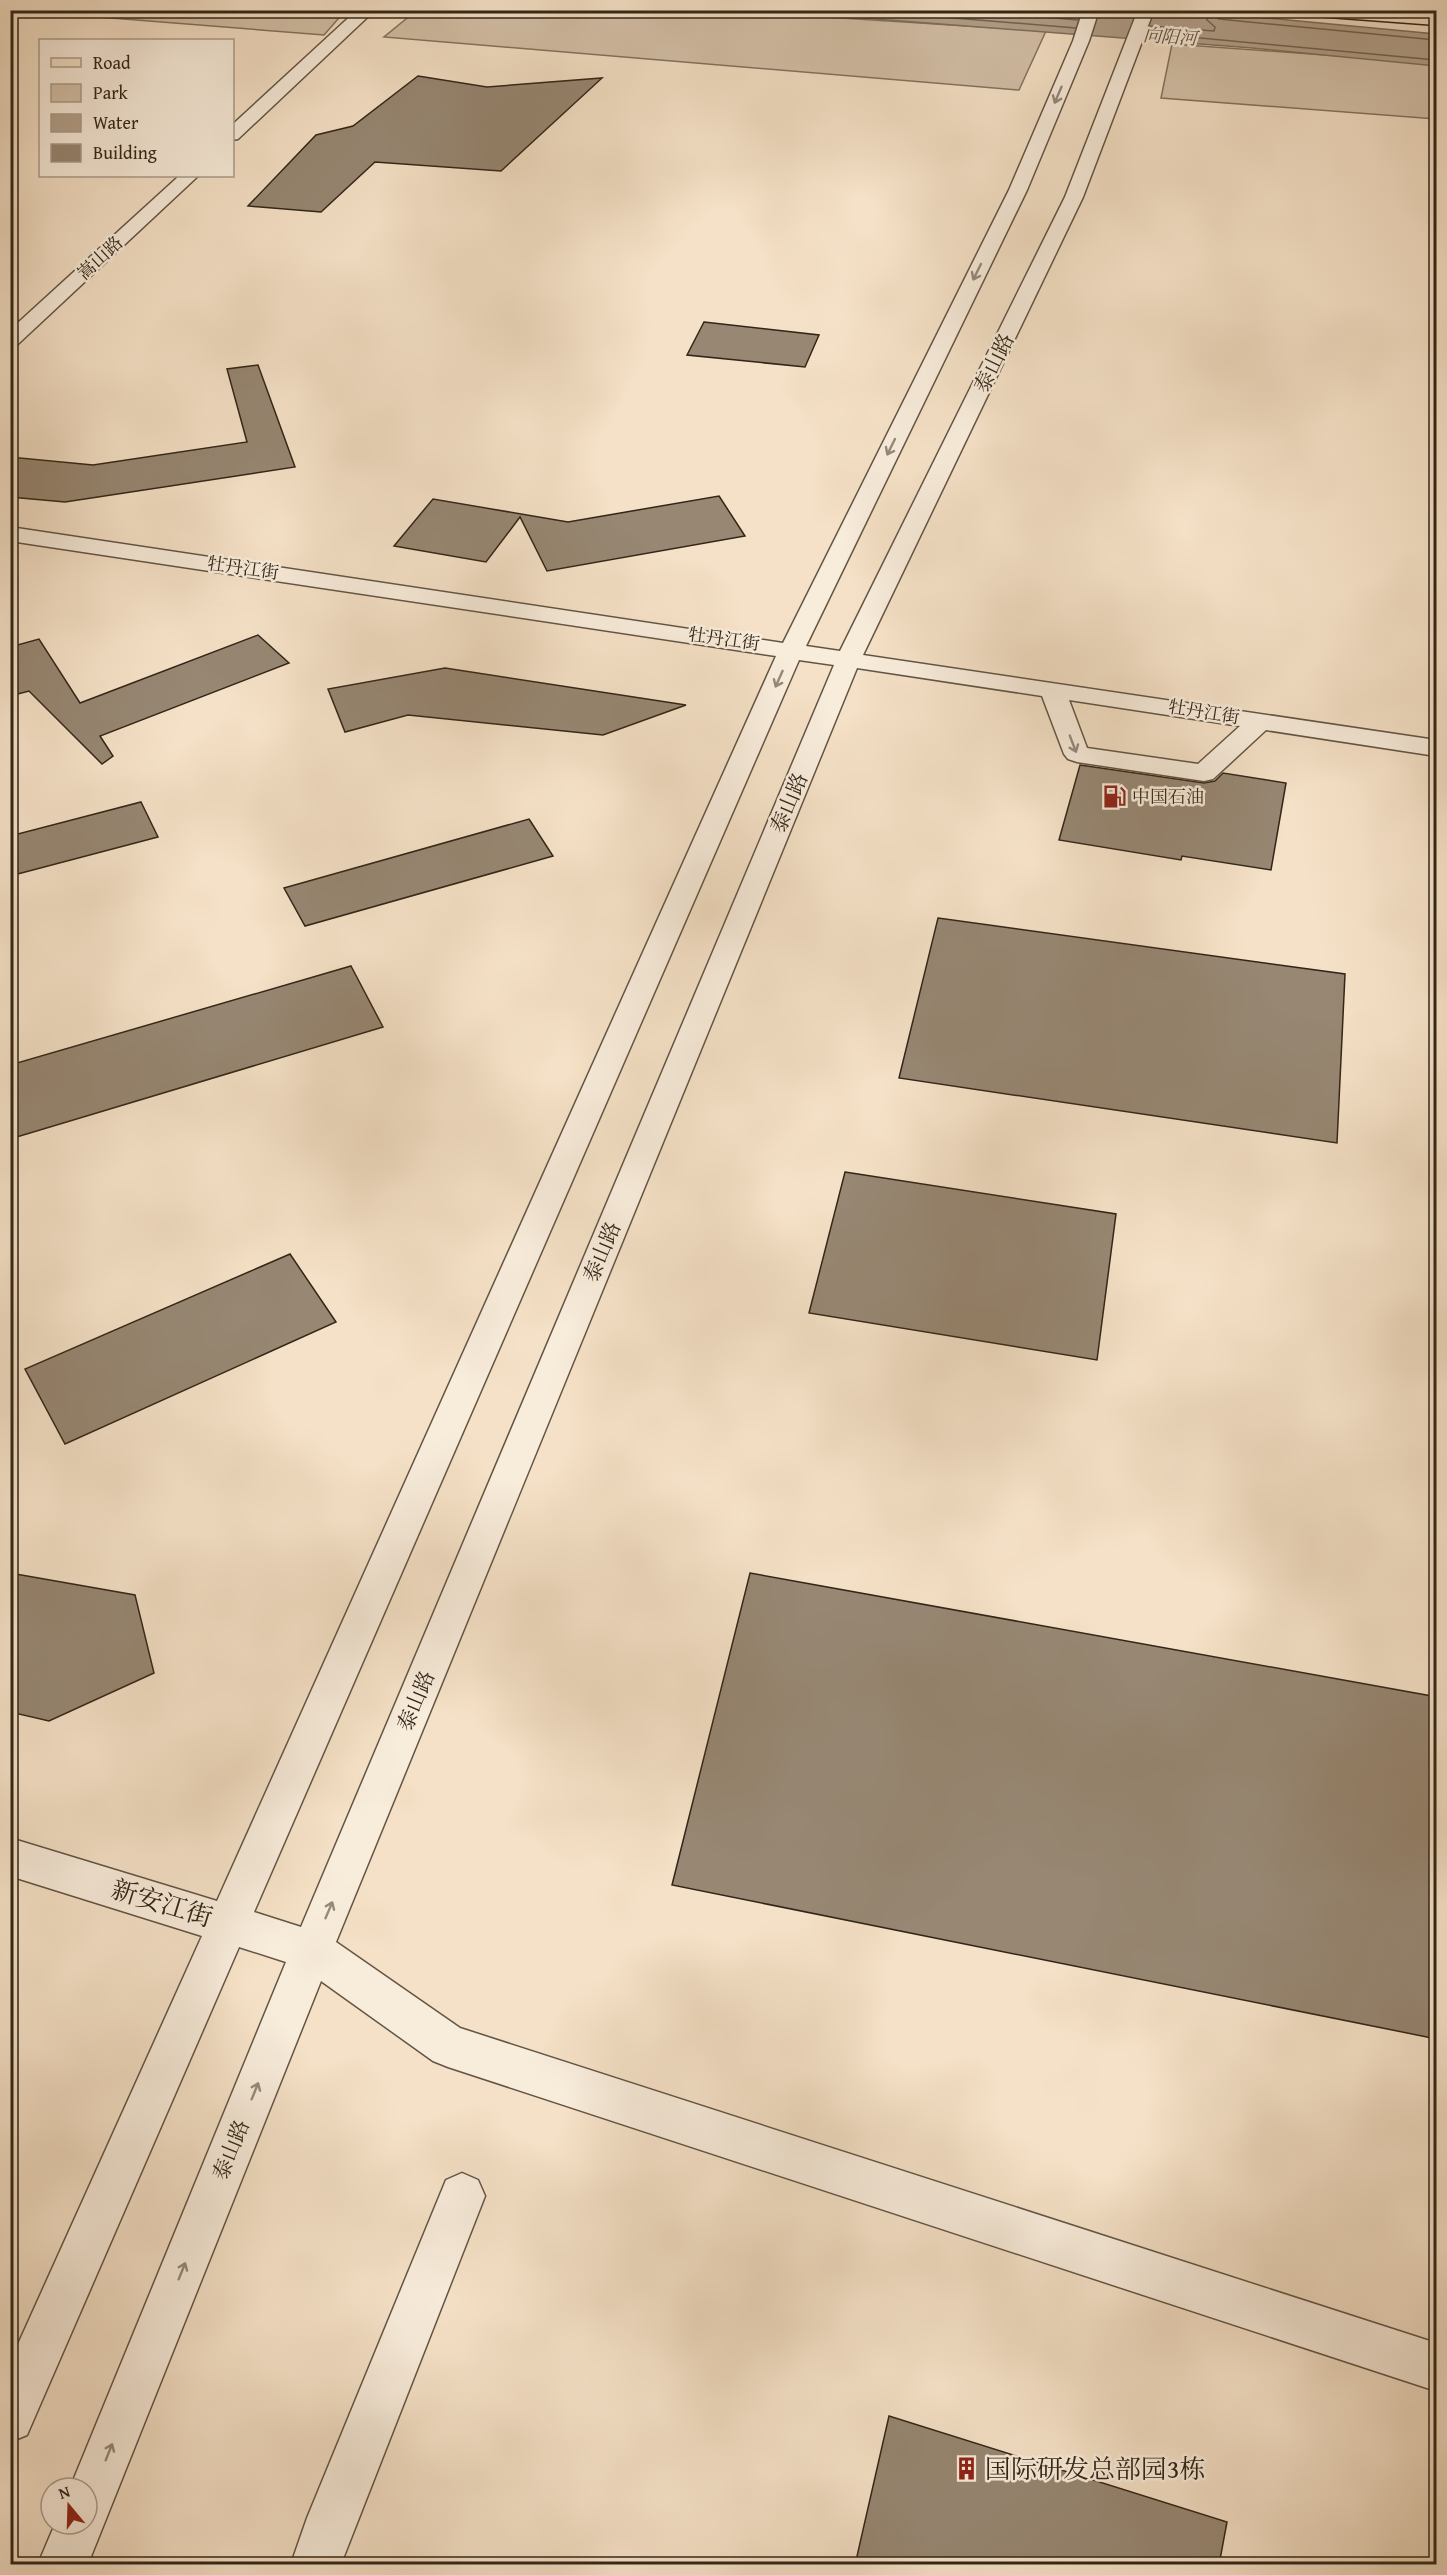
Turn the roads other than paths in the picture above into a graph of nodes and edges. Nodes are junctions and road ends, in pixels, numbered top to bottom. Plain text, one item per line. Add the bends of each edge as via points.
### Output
1 (367, 10) edge
2 (1301, 10) edge
3 (1437, 20) edge
4 (1087, 22) edge
5 (1141, 25) edge
6 (234, 133) edge
7 (188, 177) edge
8 (10, 341) edge
9 (10, 534) edge
10 (792, 650) junction
11 (849, 658) junction
12 (1052, 689) junction
13 (1262, 721) junction
14 (1437, 748) edge
15 (10, 1857) edge
16 (228, 1924) junction
17 (312, 1950) junction
18 (462, 2196) dead end
19 (1437, 2367) edge
20 (10, 2418) edge
21 (99, 2476) edge
22 (75, 2536) edge
23 (63, 2565) edge
24 (316, 2565) edge

1 - 6 street
2 - 3 main road
4 -> 10 street via 1018,190
5 - 11 street, 泰山路 via 1074,197
7 - 8 street, 嵩山路
9 - 10 street, 牡丹江街
10 - 11 street, 牡丹江街
10 -> 16 street
11 - 12 street, 牡丹江街
17 -> 11 street, 泰山路
12 - 13 street, 牡丹江街
12 -> 13 street via 1077,754 1204,773
13 - 14 street, 牡丹江街
15 - 16 street, 新安江街
16 - 17 street, 新安江街
16 - 20 street
17 - 19 street, 新安江街 via 448,2046
21 -> 17 street, 泰山路
18 - 24 street
22 - 23 street

